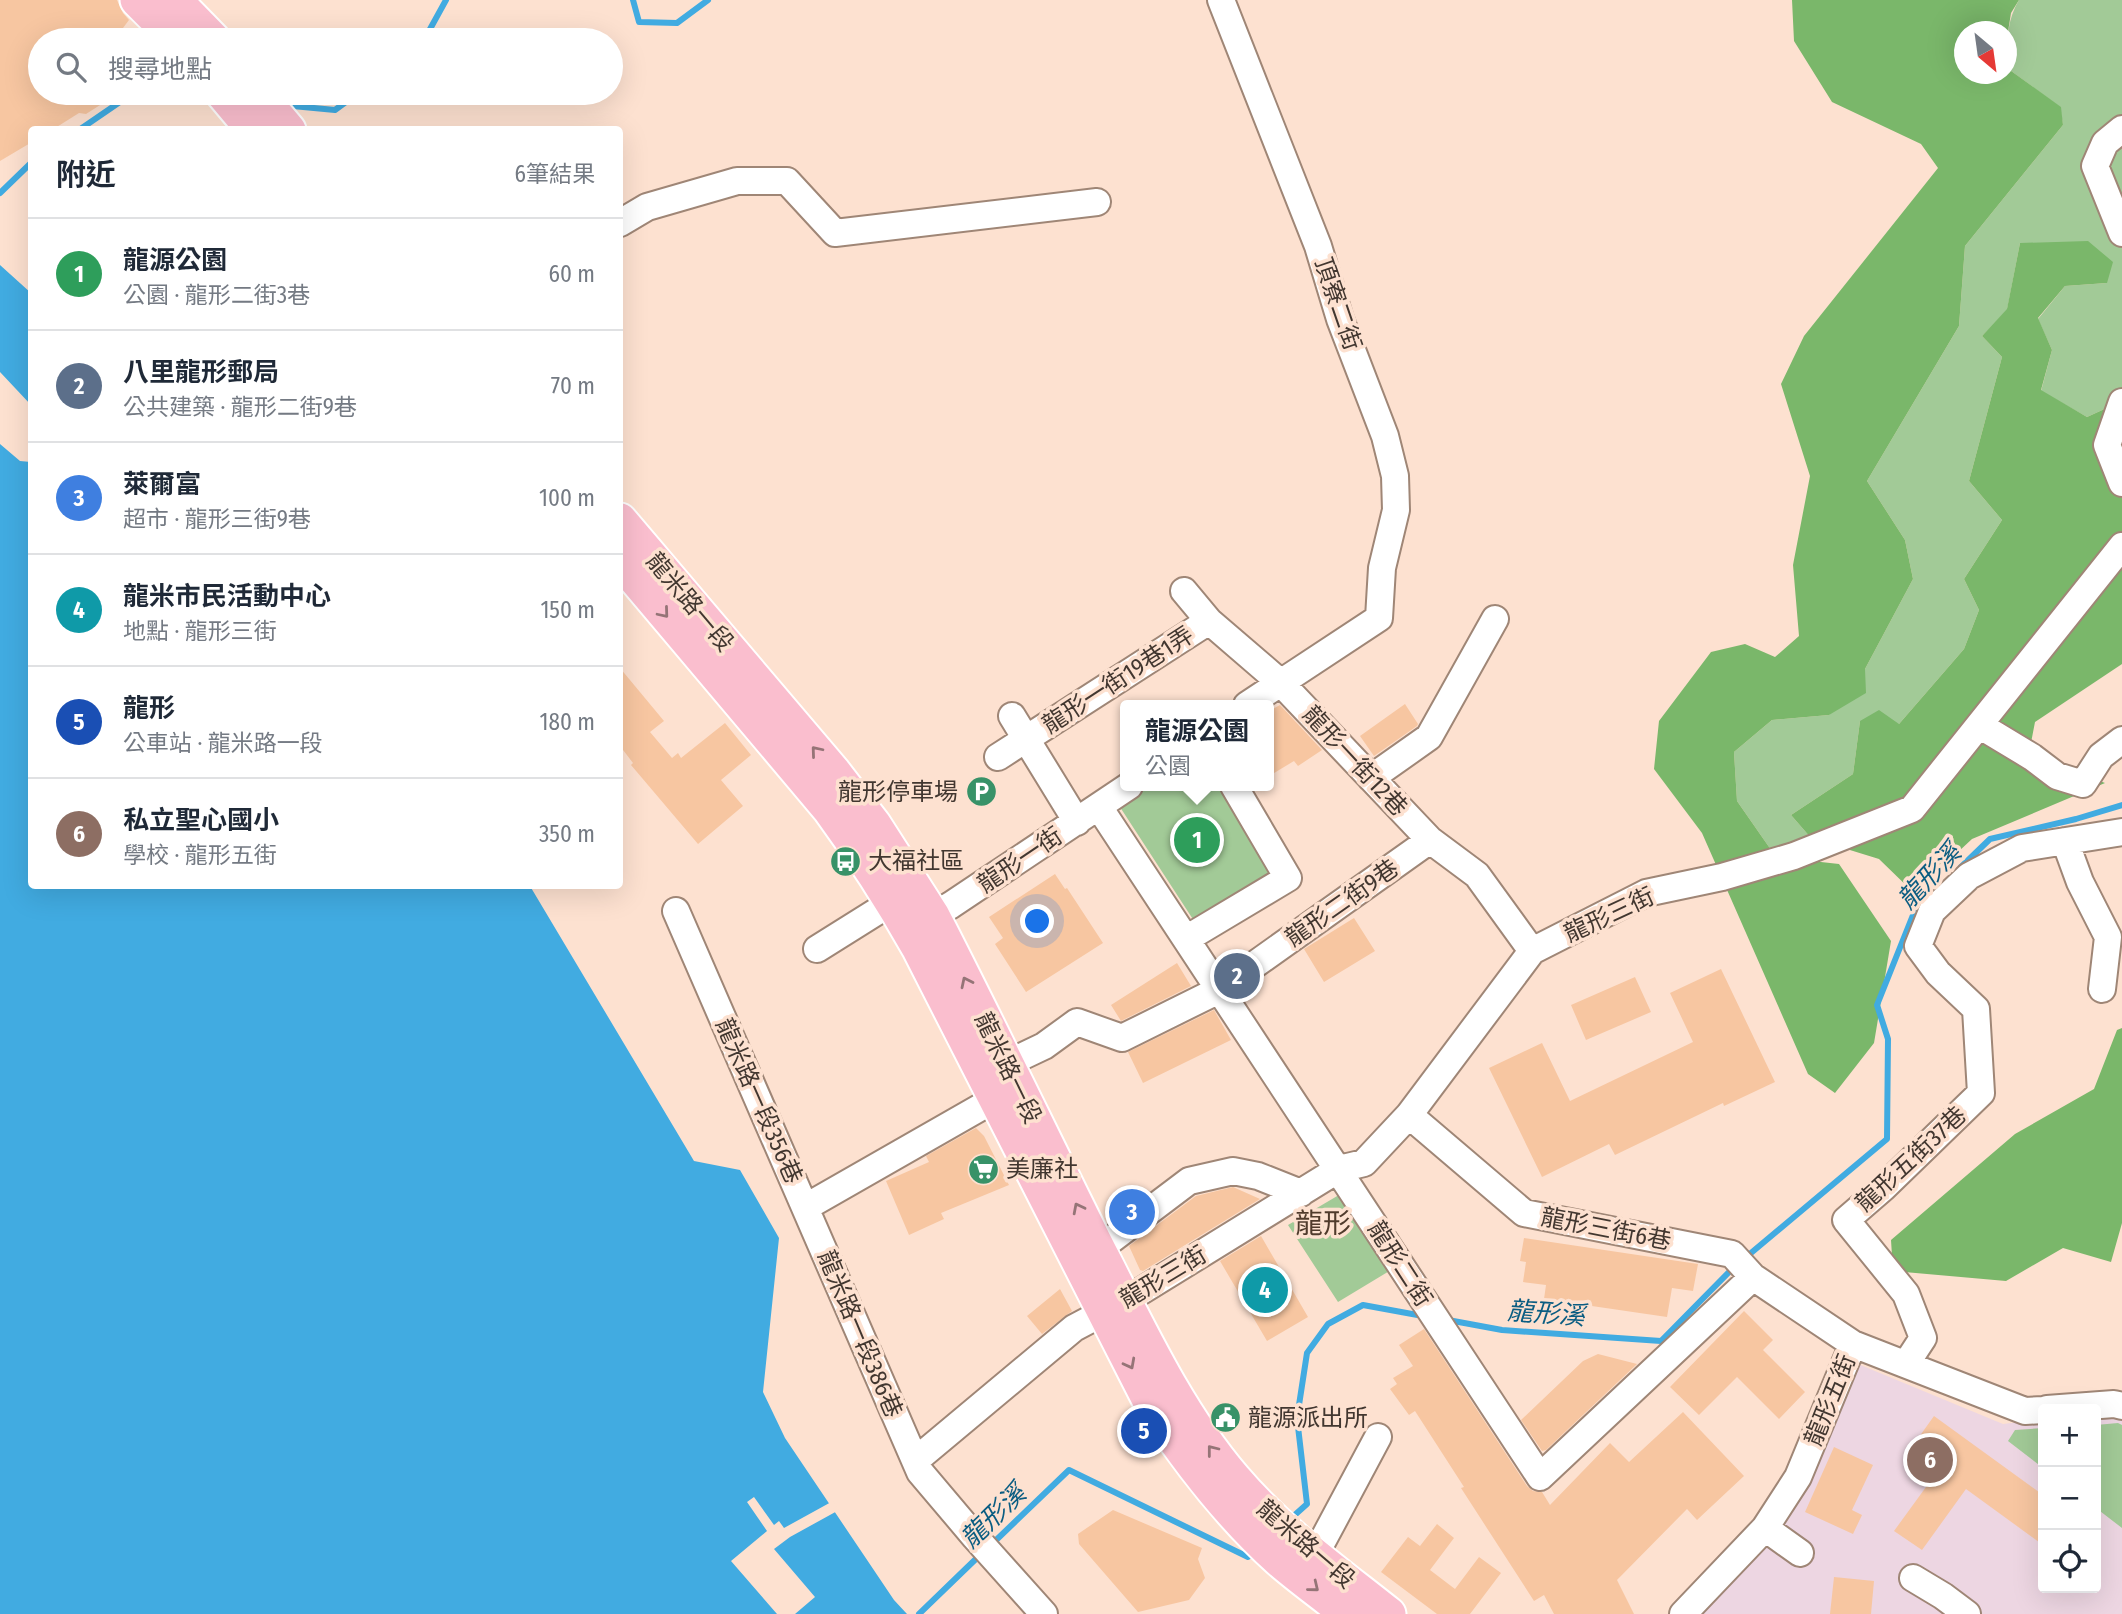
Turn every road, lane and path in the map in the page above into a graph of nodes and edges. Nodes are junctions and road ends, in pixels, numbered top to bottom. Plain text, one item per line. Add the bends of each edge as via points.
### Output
1 (136, 0) edge
2 (176, 0) edge
3 (1221, 0) edge
4 (165, 28) edge
5 (203, 28) edge
6 (232, 105) edge
7 (268, 105) edge
8 (250, 126) edge
9 (286, 126) edge
10 (2122, 129) edge
11 (1097, 202) dead end
12 (623, 221) edge
13 (2122, 233) edge
14 (2122, 402) edge
15 (2122, 483) edge
16 (623, 524) edge
17 (2122, 546) edge
18 (623, 565) edge
19 (1184, 591) dead end
20 (1495, 619) dead end
21 (1209, 621) junction
22 (1281, 683) junction
23 (1255, 700) edge
24 (1012, 716) dead end
25 (1979, 725) junction
26 (1027, 739) junction
27 (2122, 740) edge
28 (998, 757) dead end
29 (1371, 778) junction
30 (1122, 791) edge
31 (1237, 791) edge
32 (1088, 814) junction
33 (2122, 832) edge
34 (1430, 840) junction
35 (2065, 841) junction
36 (892, 902) junction
37 (676, 911) dead end
38 (920, 923) junction
39 (1186, 939) junction
40 (817, 949) dead end
41 (1532, 951) junction
42 (2102, 989) dead end
43 (1219, 990) junction
44 (1006, 1065) junction
45 (995, 1099) junction
46 (1409, 1115) junction
47 (1339, 1169) junction
48 (1301, 1193) junction
49 (806, 1207) junction
50 (1099, 1248) junction
51 (1744, 1267) junction
52 (1114, 1307) junction
53 (1853, 1344) junction
54 (1906, 1364) junction
55 (2101, 1405) edge
56 (2122, 1406) edge
57 (2038, 1410) edge
58 (1378, 1437) dead end
59 (916, 1460) junction
60 (1765, 1528) junction
61 (1299, 1553) junction
62 (1800, 1553) dead end
63 (1913, 1578) dead end
64 (1044, 1614) edge
65 (1348, 1614) edge
66 (1389, 1614) edge
67 (1683, 1614) edge
68 (1967, 1614) edge

1 - 4 main road
2 - 5 main road
3 - 22 street, 頂寮二街 via 1318,246 1395,476 1396,510 1382,568 1379,618
6 - 8 main road
7 - 9 main road
10 - 13 street via 2105,143 2095,166
11 - 12 street via 835,233 787,181 737,181 647,207
14 - 15 street via 2107,445
38 -> 16 main road, 龍米路一段 via 874,824
17 - 25 street, 龍形三街
18 -> 36 main road, 龍米路一段 via 829,809
19 - 21 street, 龍形一街12巷
20 - 29 street via 1429,737
21 - 22 street, 龍形一街12巷
21 - 26 street, 龍形一街19巷1弄
22 - 23 street
22 - 29 street, 龍形一街12巷
24 - 26 street, 龍形二街
25 - 27 street via 2057,776 2083,784 2101,756
25 - 41 street, 龍形三街 via 1913,809 1794,856 1646,893
26 - 28 street, 龍形一街19巷1弄
26 - 32 street, 龍形二街
29 - 34 street, 龍形一街12巷
30 - 32 street, 龍形一街
31 - 39 street via 1288,878
32 - 38 street, 龍形一街
32 - 39 street, 龍形二街
33 - 35 street, 龍形五街37巷
34 - 41 street, 龍形一街12巷 via 1476,875
34 - 43 street, 龍形二街9巷
35 - 42 street via 2108,937
35 - 54 street, 龍形五街37巷 via 2022,848 1969,876 1932,911 1918,946 1938,973 1976,1009 1981,1093 1846,1220 1906,1294 1923,1338
36 - 38 main road, 龍米路一段
36 - 40 street
37 - 49 street, 龍米路一段356巷
44 -> 38 main road, 龍米路一段
38 - 45 main road, 龍米路一段
39 - 43 street, 龍形二街
41 - 46 street, 龍形三街
43 - 44 street, 龍形二街9巷 via 1122,1038 1077,1022
43 - 47 street, 龍形二街
50 -> 44 main road, 龍米路一段
45 - 49 street, 龍米路一段356巷
45 - 52 main road, 龍米路一段
46 - 47 street, 龍形三街 via 1364,1163
46 - 51 street, 龍形三街6巷 via 1524,1213
47 - 48 street, 龍形三街
47 - 51 street, 龍形二街 via 1540,1477
48 - 50 street via 1233,1171 1189,1181
48 - 52 street, 龍形三街
49 - 59 street, 龍米路一段386巷
50 - 52 main road, 龍米路一段
51 - 53 street
52 - 59 street via 1074,1328
52 - 61 main road, 龍米路一段 via 1200,1434 1225,1486 1263,1527
53 - 54 street, 龍形五街
53 - 60 street, 龍形五街 via 1798,1477
54 - 57 street, 龍形五街 via 2025,1411
55 - 56 street, 龍形五街
58 - 61 street
59 - 64 street, 龍米路一段386巷 via 920,1472
60 - 62 street
60 - 67 street, 龍形五街
61 -> 65 main road, 龍米路一段
61 - 66 main road, 龍米路一段
63 - 68 street

